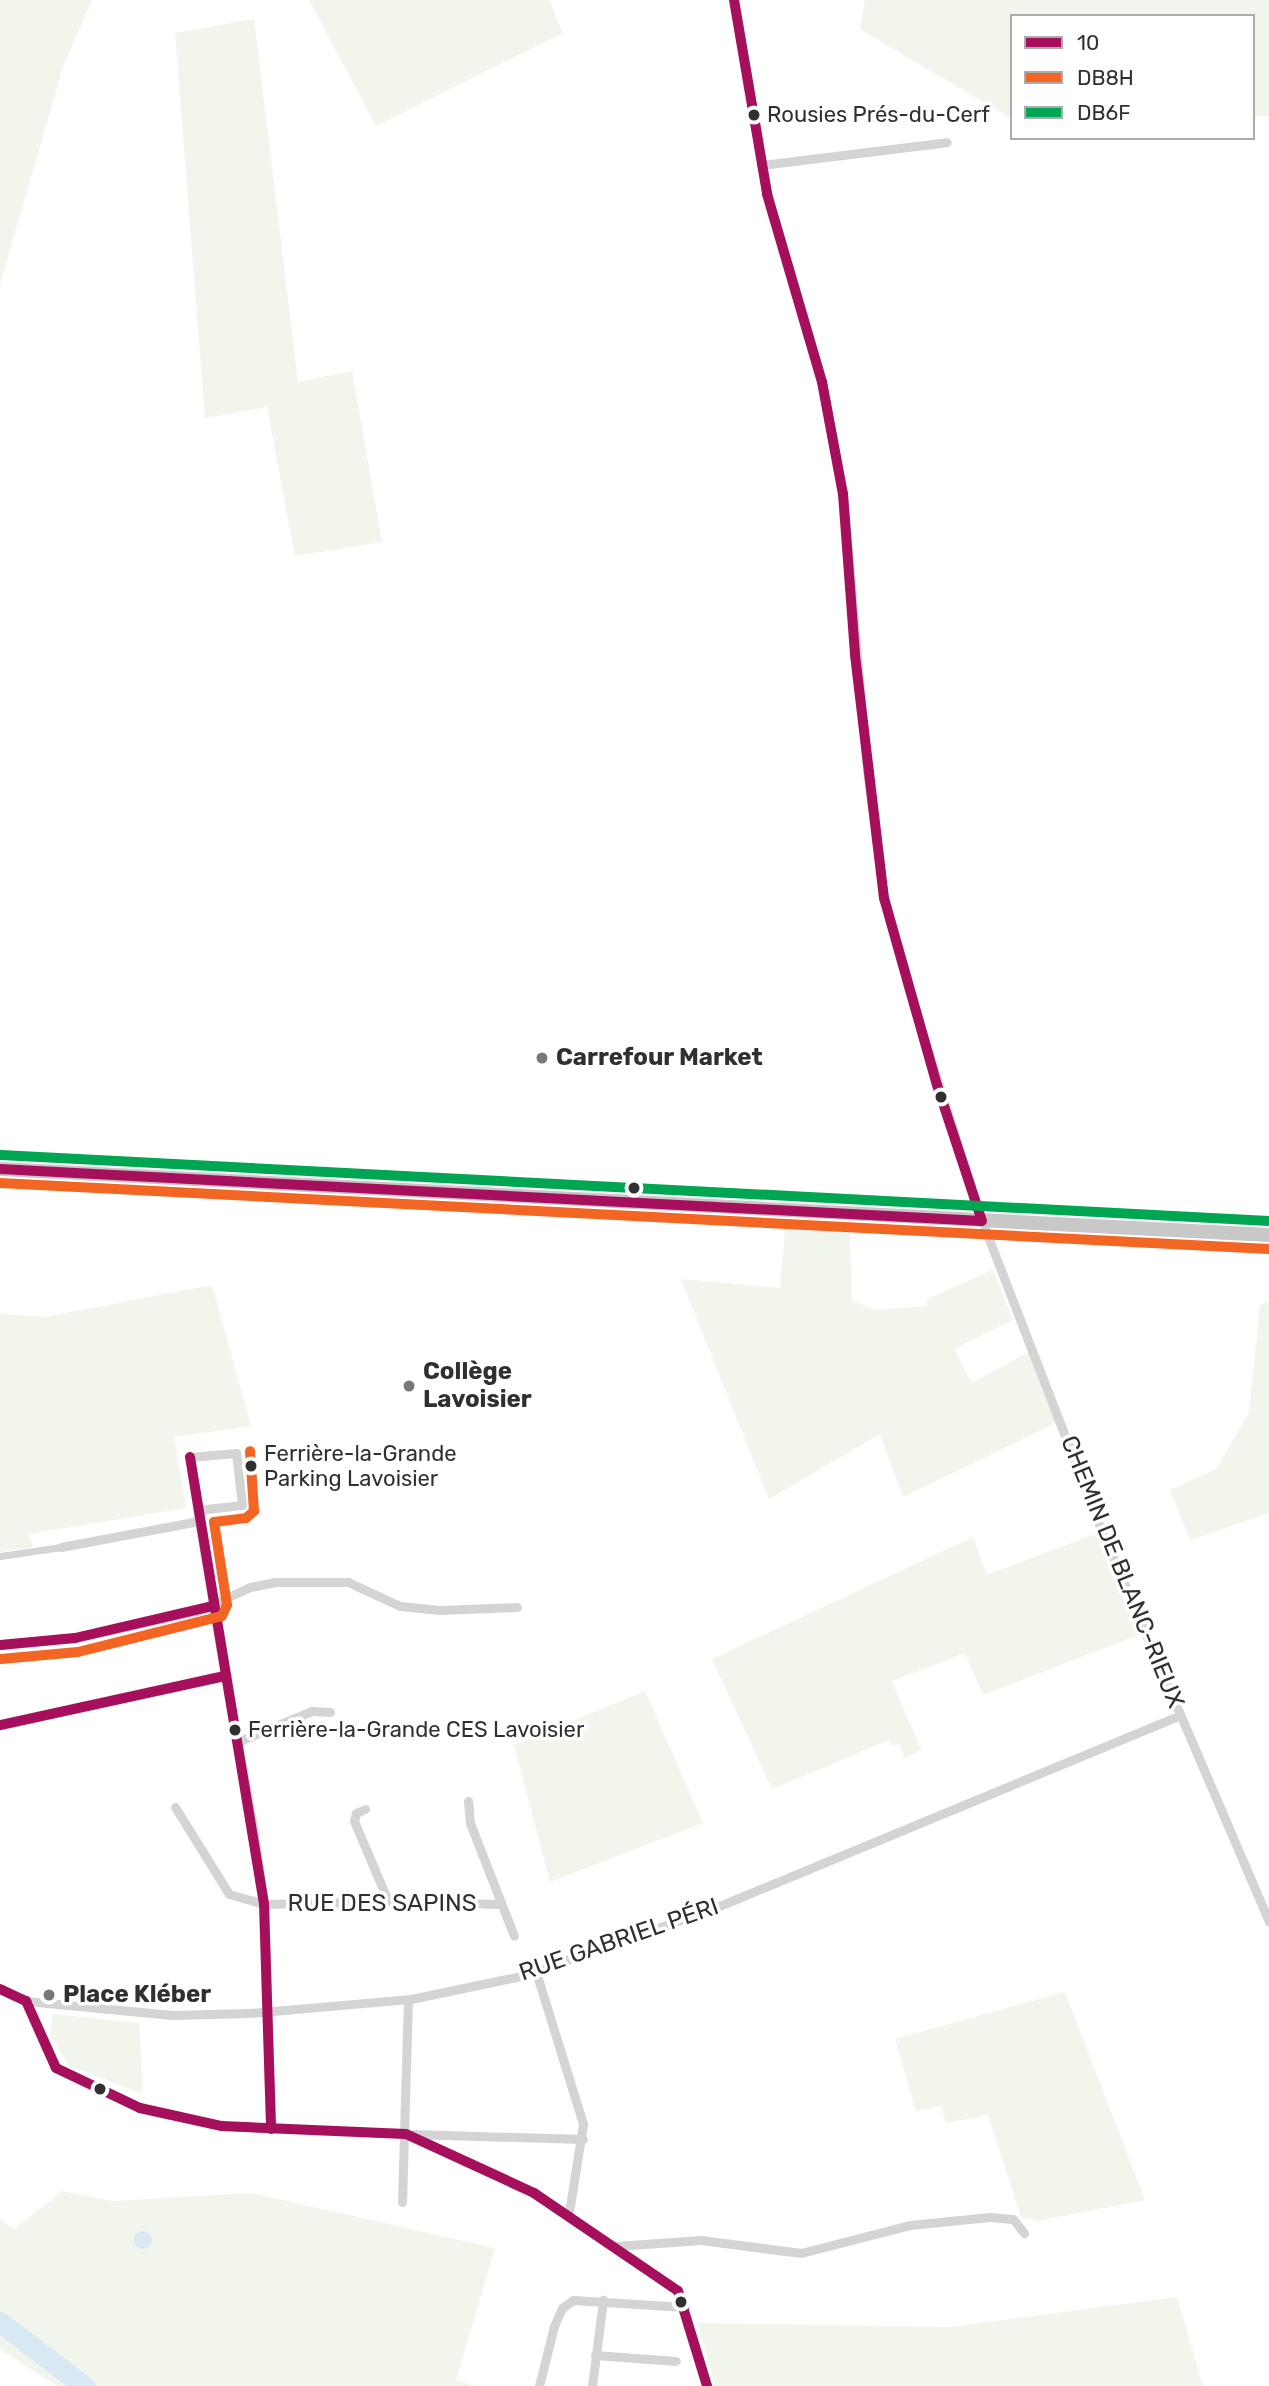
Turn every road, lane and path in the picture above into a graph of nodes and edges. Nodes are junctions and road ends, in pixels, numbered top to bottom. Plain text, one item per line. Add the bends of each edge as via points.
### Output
1 (734, 0) edge
2 (947, 142) dead end
3 (761, 165) junction
4 (0, 1169) edge
5 (982, 1221) junction
6 (1269, 1235) edge
7 (198, 1510) junction
8 (199, 1521) junction
9 (61, 1547) joint
10 (0, 1556) edge
11 (213, 1606) junction
12 (517, 1608) dead end
13 (0, 1645) edge
14 (225, 1676) junction
15 (330, 1712) dead end
16 (1178, 1716) junction
17 (0, 1726) edge
18 (237, 1742) junction
19 (468, 1801) dead end
20 (175, 1807) dead end
21 (365, 1809) dead end
22 (388, 1901) junction
23 (264, 1904) junction
24 (499, 1904) junction
25 (1269, 1921) edge
26 (514, 1936) dead end
27 (536, 1972) junction
28 (0, 1989) edge
29 (408, 1999) junction
30 (26, 2001) junction
31 (268, 2011) junction
32 (271, 2129) junction
33 (406, 2134) junction
34 (583, 2138) junction
35 (402, 2202) dead end
36 (569, 2212) junction
37 (1024, 2233) dead end
38 (616, 2246) junction
39 (603, 2300) junction
40 (685, 2307) junction
41 (595, 2356) junction
42 (676, 2361) dead end
43 (538, 2386) edge
44 (592, 2386) edge
45 (707, 2386) edge

1 - 3 street, CHEMIN DE BLANC-RIEUX
2 - 3 street
3 - 5 street, CHEMIN DE BLANC-RIEUX via 822,382 848,550 867,771 884,898 937,1085
4 - 5 main road
5 - 6 main road
5 - 16 street, CHEMIN DE BLANC-RIEUX
7 - 7 street via 190,1457 236,1453 243,1505
7 - 8 street
8 - 9 street
8 - 11 street
9 - 10 street
11 - 12 street via 250,1587 314,1579 348,1582 400,1606 440,1611
11 - 13 street via 75,1638
11 - 14 street
14 - 17 street
14 - 18 street
15 - 18 street via 312,1711
16 - 25 street, CHEMIN DE BLANC-RIEUX
16 - 27 street, RUE GABRIEL PÉRI via 925,1825
18 - 23 street
19 - 24 street via 470,1823 497,1888
20 - 23 street, RUE DES SAPINS via 229,1894
21 - 22 street via 356,1813 354,1821
22 - 23 street, RUE DES SAPINS
22 - 24 street, RUE DES SAPINS
23 - 31 street
24 - 26 street
27 - 29 street, RUE GABRIEL PÉRI
27 - 34 street via 583,2124
28 - 30 street, RUE GABRIEL PÉRI
29 - 31 street, RUE GABRIEL PÉRI
29 - 33 street
30 - 31 street, RUE GABRIEL PÉRI via 172,2015
30 - 32 street via 50,2058 64,2074 174,2118
31 - 32 street
32 - 33 street
33 - 34 street
33 - 35 street
33 - 36 street
34 - 36 street
36 - 38 street
37 - 38 street via 1013,2219 949,2218 859,2235 817,2252 701,2240
38 - 40 street via 678,2291
39 - 40 street
39 - 41 street
39 - 43 street via 573,2300 562,2308
40 - 45 street
41 - 42 street
41 - 44 street

